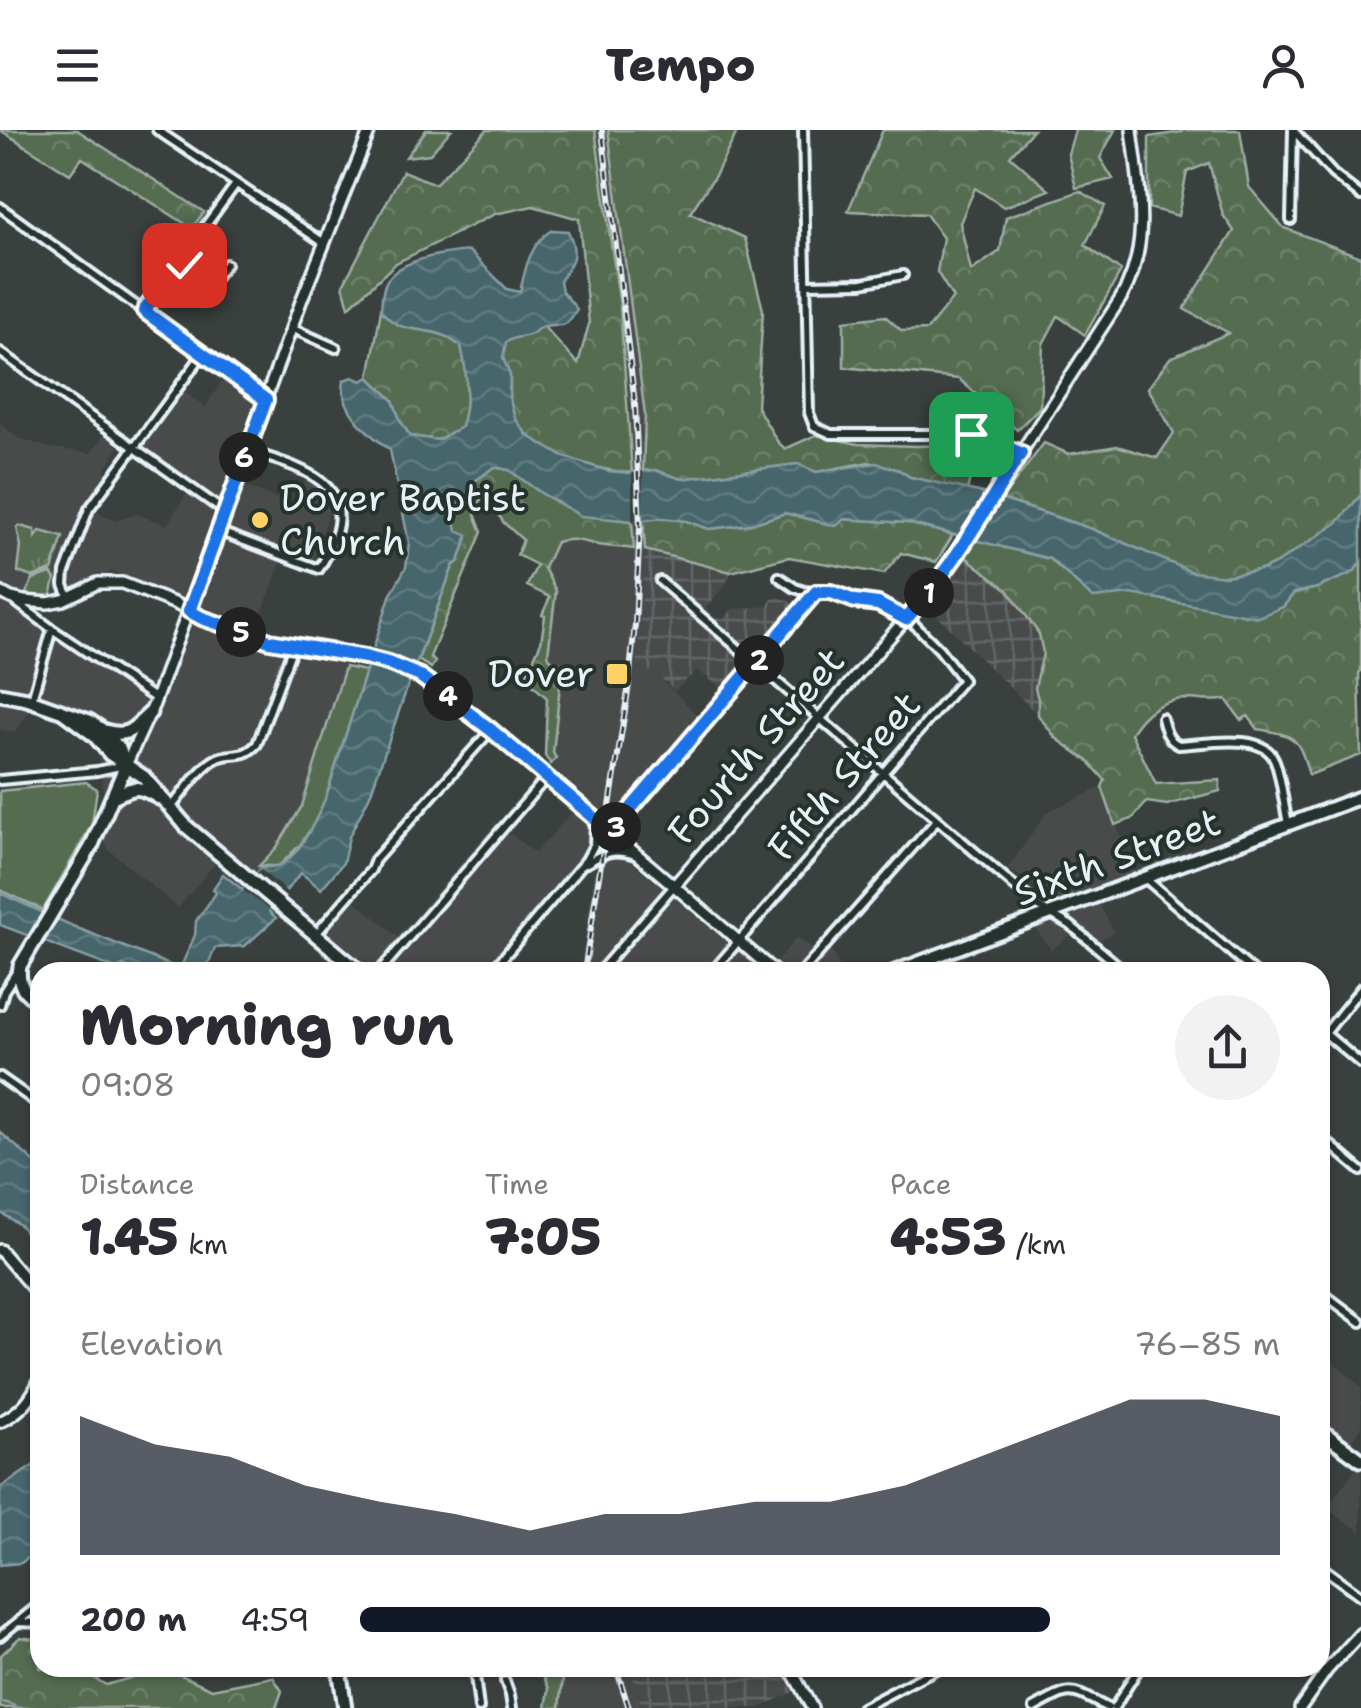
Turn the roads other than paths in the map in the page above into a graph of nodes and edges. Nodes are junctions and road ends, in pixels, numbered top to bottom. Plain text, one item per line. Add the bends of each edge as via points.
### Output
1 (157, 130) edge
2 (370, 130) edge
3 (803, 130) edge
4 (1132, 130) edge
5 (1293, 130) edge
6 (236, 184) junction
7 (1361, 196) edge
8 (0, 206) edge
9 (1291, 220) dead end
10 (324, 243) junction
11 (180, 262) junction
12 (226, 264) dead end
13 (903, 275) dead end
14 (807, 284) junction
15 (144, 311) junction
16 (291, 328) junction
17 (336, 348) dead end
18 (0, 352) edge
19 (203, 354) junction
20 (266, 400) junction
21 (134, 448) junction
22 (247, 451) junction
23 (1021, 453) junction
24 (225, 512) junction
25 (218, 531) junction
26 (779, 577) dead end
27 (660, 581) dead end
28 (0, 592) edge
29 (816, 592) junction
30 (69, 597) junction
31 (11, 598) junction
32 (189, 611) junction
33 (906, 619) junction
34 (52, 629) junction
35 (294, 645) junction
36 (756, 664) junction
37 (0, 694) edge
38 (32, 700) junction
39 (156, 700) junction
40 (63, 712) junction
41 (150, 713) junction
42 (818, 718) junction
43 (1162, 718) dead end
44 (101, 729) junction
45 (491, 730) junction
46 (126, 765) junction
47 (882, 772) junction
48 (547, 777) junction
49 (0, 780) edge
50 (113, 797) junction
51 (1361, 797) edge
52 (166, 805) junction
53 (595, 819) junction
54 (938, 820) junction
55 (1289, 824) junction
56 (611, 832) junction
57 (639, 856) junction
58 (582, 867) junction
59 (1145, 878) junction
60 (674, 886) junction
61 (1051, 913) junction
62 (316, 935) junction
63 (742, 937) junction
64 (348, 962) edge
65 (388, 962) edge
66 (501, 962) edge
67 (608, 962) edge
68 (721, 962) edge
69 (766, 962) edge
70 (811, 962) edge
71 (933, 962) edge
72 (1114, 962) edge
73 (1242, 962) edge
74 (20, 966) junction
75 (1361, 988) edge
76 (25, 992) junction
77 (30, 995) edge
78 (1, 1003) edge
79 (1330, 1025) edge
80 (1330, 1040) edge
81 (1361, 1064) edge
82 (0, 1077) edge
83 (30, 1098) edge
84 (1330, 1144) edge
85 (1361, 1170) edge
86 (0, 1250) edge
87 (30, 1286) edge
88 (1330, 1299) edge
89 (1361, 1322) edge
90 (30, 1398) edge
91 (0, 1422) edge
92 (1330, 1437) edge
93 (1361, 1460) edge
94 (1330, 1573) edge
95 (1361, 1596) edge
96 (30, 1612) edge
97 (16, 1622) junction
98 (30, 1623) edge
99 (1361, 1633) edge
100 (0, 1636) edge
101 (1330, 1661) edge
102 (341, 1677) edge
103 (475, 1677) edge
104 (795, 1677) edge
105 (921, 1677) edge
106 (1133, 1677) edge
107 (1318, 1677) edge
108 (505, 1681) dead end
109 (344, 1708) edge
110 (478, 1708) edge
111 (512, 1708) edge
112 (812, 1708) edge
113 (862, 1708) edge
114 (1034, 1708) edge
115 (1111, 1708) edge
116 (1300, 1708) edge

1 - 6 street
2 - 10 street
3 - 14 street
4 - 23 street, Fourth Street via 1142,227 1134,270
5 - 7 street
5 - 9 street
6 - 10 street
6 - 11 street
8 - 15 street
10 - 16 street
11 - 12 street via 212,281
11 - 15 street
13 - 14 street
14 - 23 street via 814,426 831,434 971,434
15 - 19 street
16 - 17 street
16 - 20 street
18 - 21 street
19 - 20 street
19 - 21 street
20 - 22 street
21 - 24 street
21 - 30 street via 87,514 64,572
22 - 24 street
22 - 25 street via 306,472 334,494 339,510 331,545 319,569
23 - 33 street, Fourth Street
24 - 25 street
25 - 32 street
26 - 29 street
27 - 36 street
28 - 31 street
29 - 33 street via 878,604
29 - 36 street
30 - 31 street via 42,603
30 - 32 street via 116,582
31 - 34 street
32 - 35 street
32 - 39 street
33 - 42 street, Fourth Street
33 - 47 street, Fifth Street via 963,680
34 - 38 street
34 - 39 street
35 - 45 street via 420,676
35 - 52 street via 258,744 241,756 216,758
36 - 42 street
36 - 56 street
37 - 38 main road
38 - 40 main road
39 - 41 street
40 - 44 main road
40 - 46 main road
41 - 44 main road via 124,734
41 - 46 street
42 - 47 street
42 - 60 street, Fourth Street
43 - 55 street via 1174,743 1253,742 1267,748
44 - 46 main road
45 - 48 street
45 - 62 street
46 - 49 street
46 - 50 main road
46 - 52 main road
47 - 54 street
47 - 63 street, Fifth Street
48 - 53 street
48 - 65 street
50 - 52 main road via 132,788
50 - 74 main road via 92,848
51 - 55 main road, Sixth Street
52 - 62 main road
53 - 56 street
53 - 58 street via 594,845
54 - 61 street
54 - 70 street
55 - 59 main road, Sixth Street
56 - 57 street
57 - 58 street via 608,850
57 - 60 street
58 - 66 street
59 - 61 main road, Sixth Street
59 - 73 street
60 - 63 street
60 - 67 street, Fourth Street
61 - 71 main road, Sixth Street
61 - 72 street
62 - 64 main road
63 - 68 street, Fifth Street
63 - 69 street
74 - 76 main road
74 - 78 street
75 - 79 street
76 - 77 main road
76 - 78 street
80 - 81 street
82 - 83 street
84 - 85 street
86 - 87 street
88 - 89 street
90 - 91 street
92 - 93 main road
94 - 95 street
96 - 97 street
97 - 98 street
97 - 100 street
99 - 101 street
102 - 109 main road
103 - 110 street
104 - 112 street
105 - 113 street
106 - 115 street
107 - 116 street
108 - 111 street
114 - 115 street via 1072,1691

